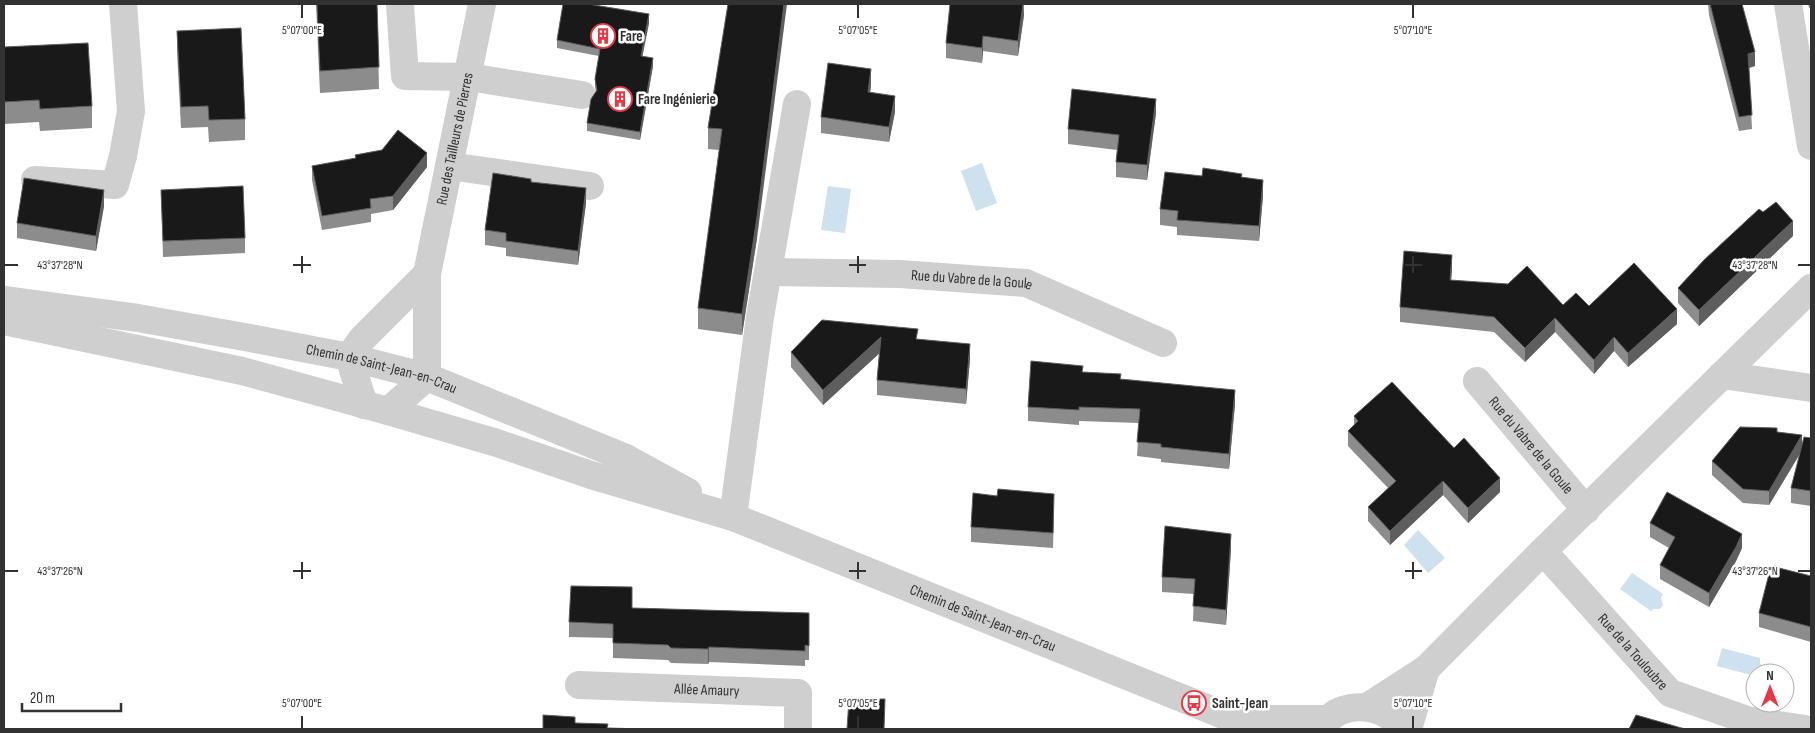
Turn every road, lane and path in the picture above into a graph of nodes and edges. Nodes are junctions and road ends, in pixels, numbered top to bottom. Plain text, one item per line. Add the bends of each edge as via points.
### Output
1 (123, 4) edge
2 (482, 4) edge
3 (1788, 4) edge
4 (400, 6) dead end
5 (1804, 58) edge
6 (468, 76) junction
7 (582, 95) dead end
8 (797, 104) dead end
9 (1811, 146) edge
10 (449, 166) junction
11 (35, 180) edge
12 (590, 186) dead end
13 (768, 272) junction
14 (427, 274) junction
15 (1811, 288) edge
16 (4, 300) edge
17 (4, 321) edge
18 (1164, 343) dead end
19 (349, 358) junction
20 (1722, 375) junction
21 (427, 377) junction
22 (1477, 381) dead end
23 (1811, 388) edge
24 (376, 408) junction
25 (1586, 510) junction
26 (733, 517) junction
27 (1543, 551) junction
28 (1426, 669) junction
29 (578, 685) dead end
30 (1367, 707) junction
31 (1240, 724) edge
32 (1323, 724) edge
33 (798, 729) edge
34 (1402, 729) edge
35 (1408, 729) edge
36 (1805, 729) edge

1 - 11 street via 131,111 115,185
2 - 6 street, Rue des Tailleurs de Pierres
3 - 5 street
4 - 6 street via 405,76
5 - 9 street
6 - 7 street
6 - 10 street, Rue des Tailleurs de Pierres
8 - 13 street
10 - 12 street
10 - 14 street, Rue des Tailleurs de Pierres
13 - 18 street, Rue du Vabre de la Goule via 900,274 1026,282
13 - 26 street
14 - 19 street via 362,339
14 - 21 street, Rue des Tailleurs de Pierres
15 - 20 street
16 - 19 street, Chemin de Saint-Jean-en-Crau via 138,318
17 - 24 street, Chemin de Saint-Jean-en-Crau via 242,371
19 - 21 street, Chemin de Saint-Jean-en-Crau
19 - 24 street
20 - 23 street
20 - 25 street
21 - 24 street
21 - 26 street, Chemin de Saint-Jean-en-Crau via 626,458
22 - 25 street, Rue du Vabre de la Goule
24 - 26 street, Chemin de Saint-Jean-en-Crau
25 - 27 street
26 - 31 street, Chemin de Saint-Jean-en-Crau
27 - 28 street
27 - 36 street, Rue de la Touloubre via 1670,693 1747,720
28 - 30 street
28 - 35 street
29 - 33 street, Allée Amaury via 798,694
30 - 32 street via 1342,710
30 - 34 street via 1383,712
31 - 32 street

